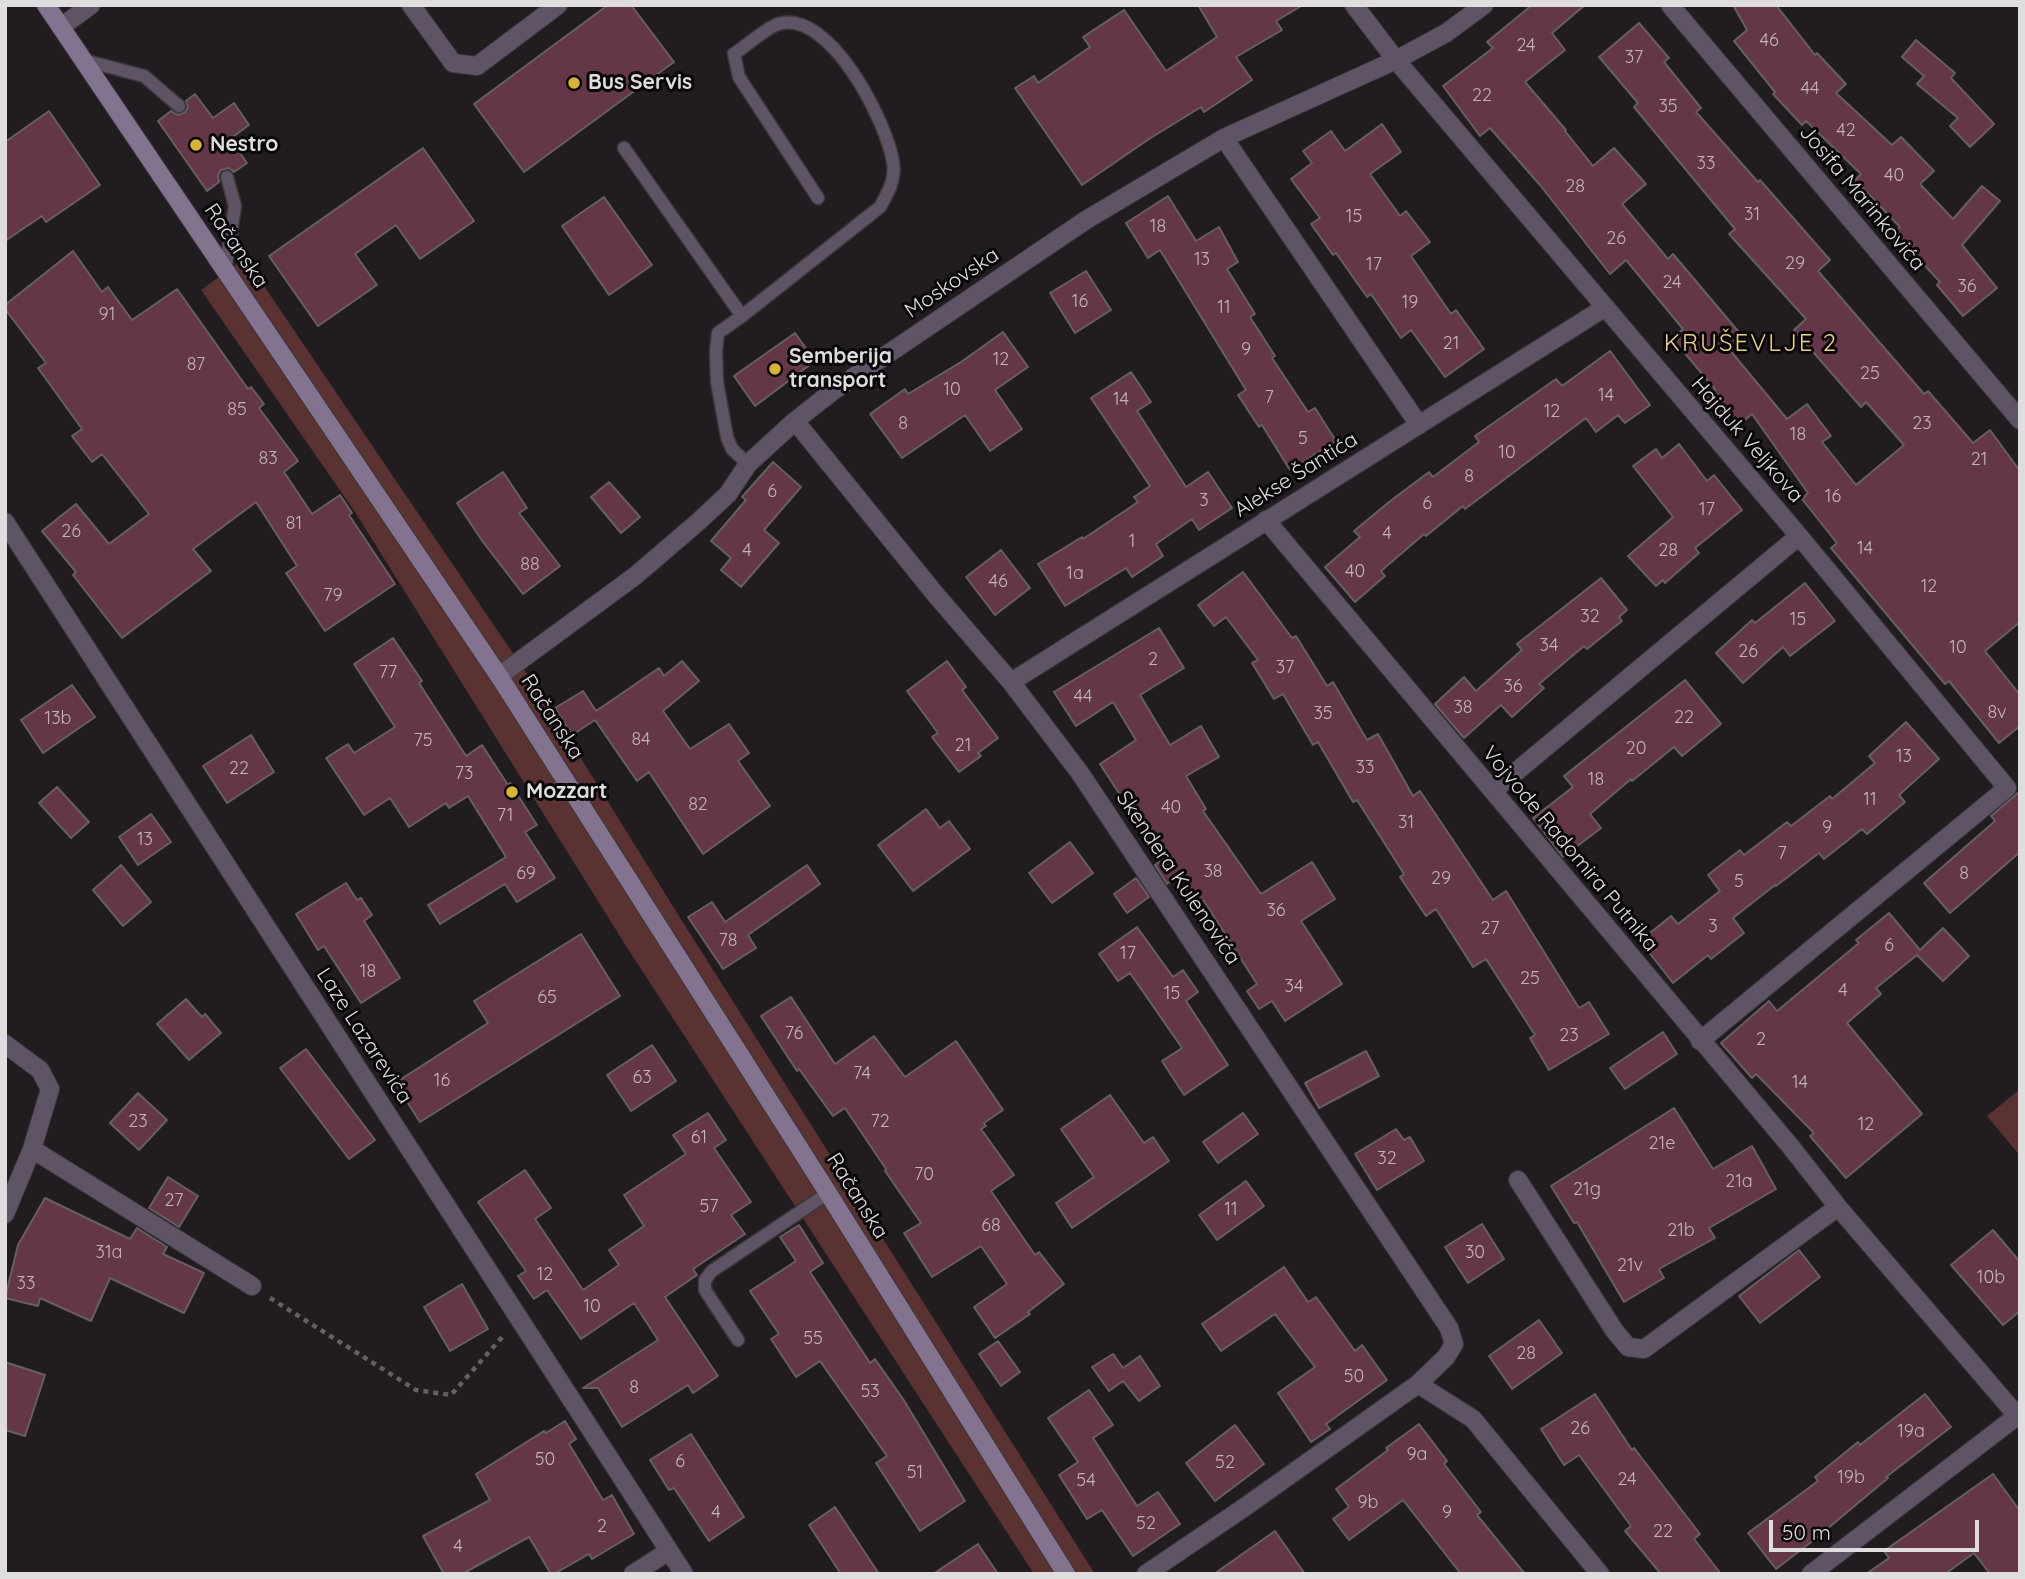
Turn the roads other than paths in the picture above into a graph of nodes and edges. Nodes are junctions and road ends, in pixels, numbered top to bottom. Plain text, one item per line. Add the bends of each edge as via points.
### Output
1 (46, 5) edge
2 (90, 5) edge
3 (411, 5) edge
4 (558, 5) edge
5 (1354, 5) edge
6 (1484, 5) edge
7 (1670, 5) edge
8 (61, 27) junction
9 (83, 60) junction
10 (1396, 60) junction
11 (179, 106) dead end
12 (1224, 138) junction
13 (624, 148) dead end
14 (227, 177) dead end
15 (818, 198) dead end
16 (225, 271) junction
17 (1604, 308) junction
18 (742, 316) junction
19 (2020, 420) edge
20 (795, 421) junction
21 (1419, 425) junction
22 (748, 464) junction
23 (1266, 520) junction
24 (5, 522) edge
25 (1800, 536) junction
26 (499, 676) junction
27 (1012, 682) junction
28 (2013, 783) edge
29 (1493, 791) junction
30 (1700, 1041) junction
31 (5, 1044) edge
32 (32, 1149) junction
33 (1518, 1180) dead end
34 (828, 1193) junction
35 (1838, 1207) junction
36 (5, 1214) edge
37 (252, 1286) road end
38 (738, 1340) dead end
39 (1418, 1384) junction
40 (2018, 1418) edge
41 (669, 1551) junction
42 (633, 1574) edge
43 (684, 1574) edge
44 (1066, 1574) edge
45 (1146, 1574) edge
46 (1600, 1574) edge
47 (1811, 1574) edge

1 - 8 main road, Račanska
2 - 8 street
3 - 4 street via 453,63 477,66
5 - 10 street, Hajduk Veljkova
6 - 10 street, Moskovska via 1446,33
7 - 19 street, Josifa Marinkovića
8 - 9 main road, Račanska
9 - 11 lane via 144,76
9 - 16 main road, Račanska
10 - 12 street, Moskovska
10 - 17 street, Hajduk Veljkova
12 - 20 street, Moskovska via 1086,220
12 - 21 street
13 - 18 lane
14 - 16 lane via 234,206
15 - 18 lane via 740,77 734,54 778,24 807,28 828,42 854,72 887,136 894,165 891,188 880,207
16 - 26 main road, Račanska
17 - 21 street, Alekse Šantića
17 - 25 street, Hajduk Veljkova
18 - 22 lane via 718,333 717,382 732,449
20 - 22 street, Moskovska
20 - 27 street, Skendera Kulenovića
21 - 23 street, Alekse Šantića
22 - 26 street, Moskovska via 728,494 635,576
23 - 27 street, Alekse Šantića
23 - 29 street, Vojvode Radomira Putnika
24 - 41 street, Laze Lazarevića
25 - 28 street, Hajduk Veljkova
25 - 29 street
26 - 34 main road, Račanska
27 - 39 street, Skendera Kulenovića via 1087,783 1449,1328 1454,1344
28 - 30 street, Hajduk Veljkova
29 - 30 street, Vojvode Radomira Putnika
30 - 35 street, Vojvode Radomira Putnika
31 - 32 street via 40,1070 51,1089
32 - 36 street
32 - 37 street
33 - 35 street via 1614,1330 1628,1347 1644,1349
34 - 38 lane via 705,1280 705,1290
34 - 44 main road, Račanska
35 - 40 street, Vojvode Radomira Putnika
39 - 45 street
39 - 46 street via 1474,1419
40 - 47 street, Vojvode Radomira Putnika
41 - 42 street
41 - 43 street, Laze Lazarevića

